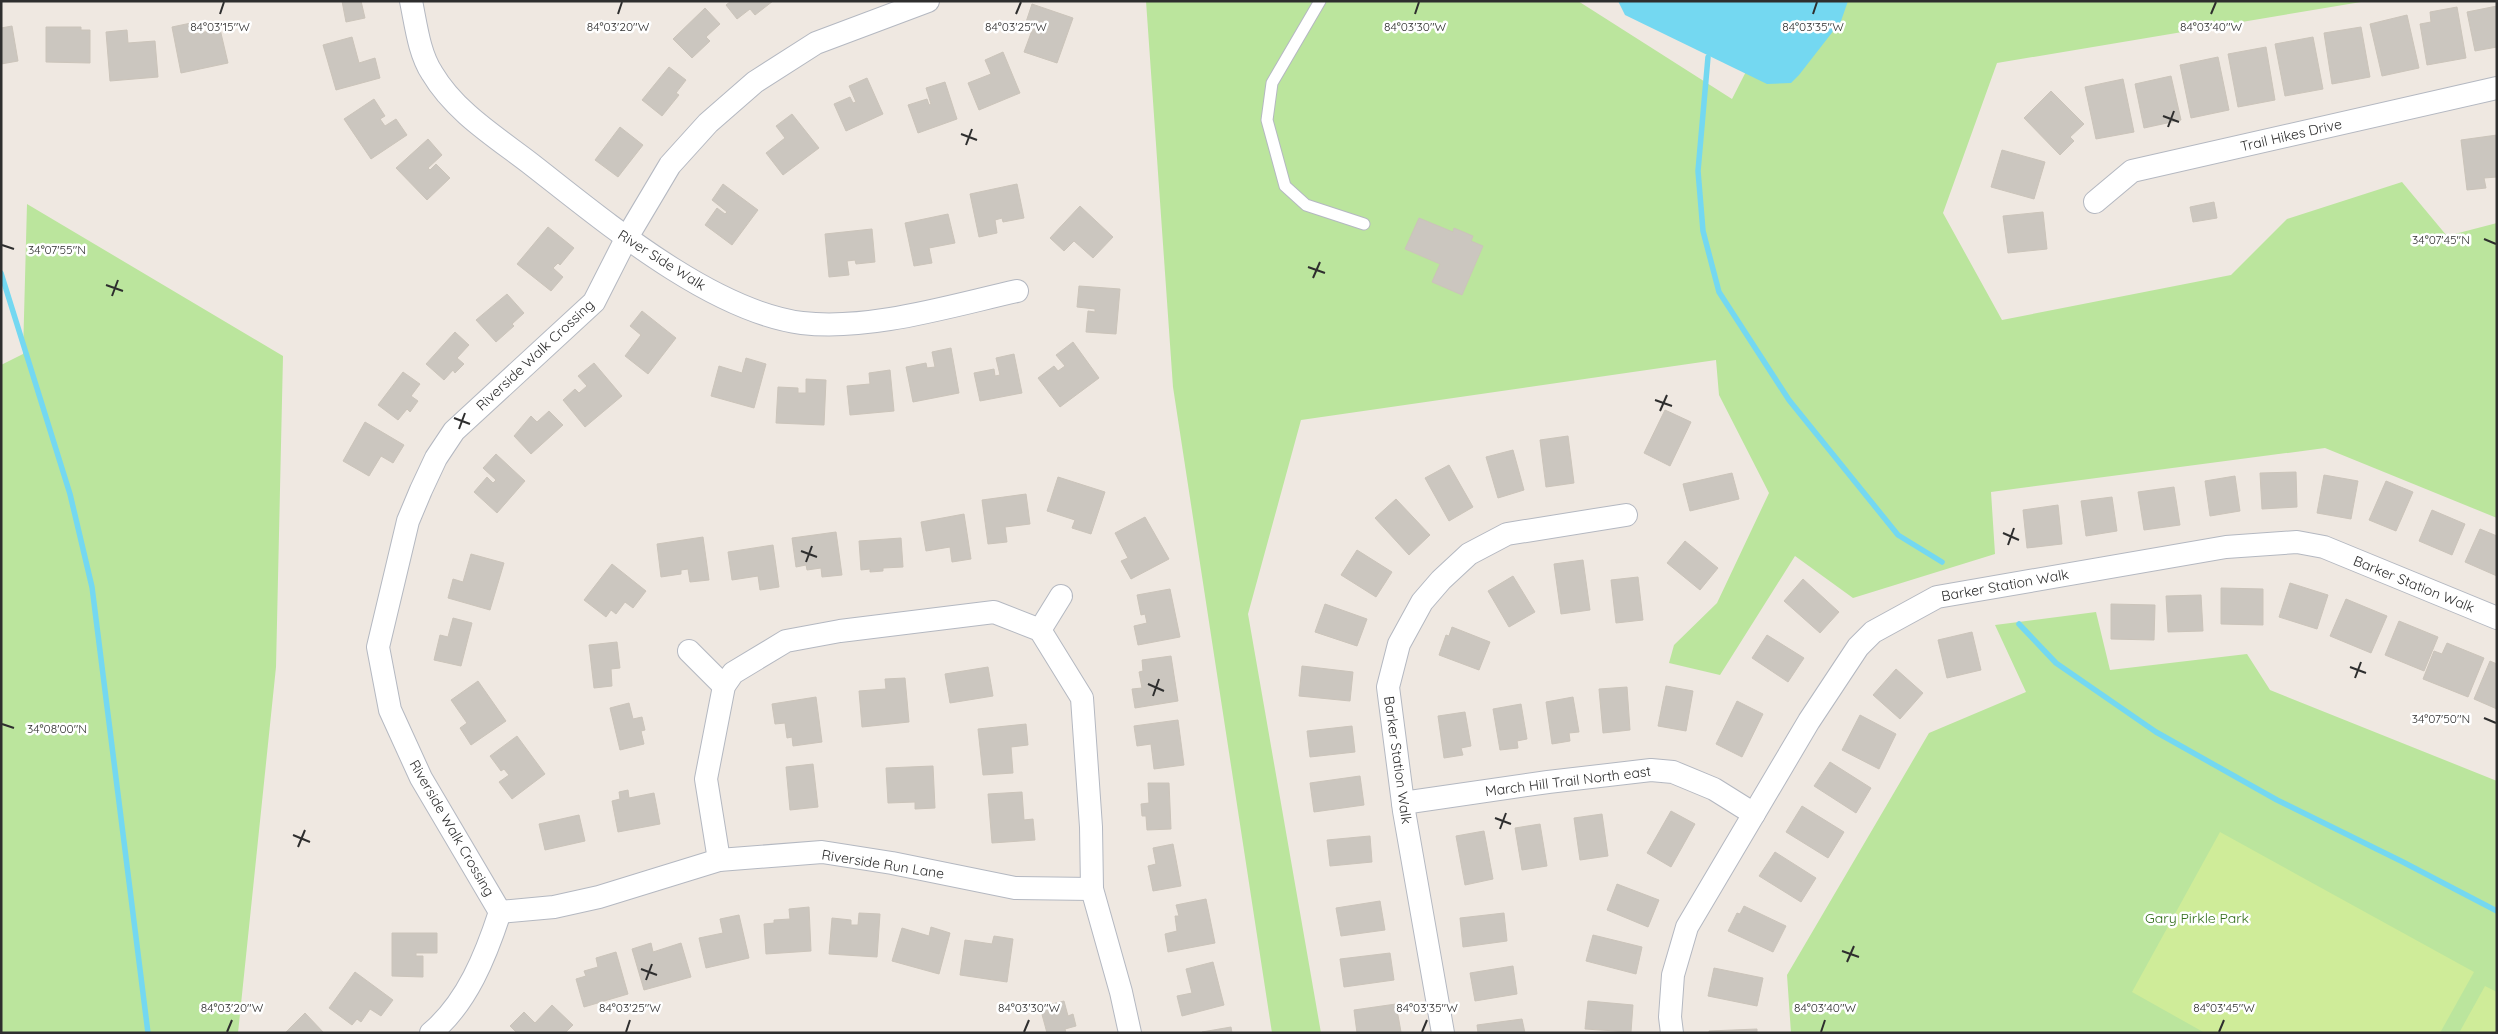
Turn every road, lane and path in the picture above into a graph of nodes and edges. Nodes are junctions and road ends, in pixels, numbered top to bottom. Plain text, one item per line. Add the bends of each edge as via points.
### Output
1 (411, 1) edge
2 (928, 1) edge
3 (1320, 1) edge
4 (2497, 88) edge
5 (2095, 202) dead end
6 (1364, 224) dead end
7 (626, 239) junction
8 (1017, 291) dead end
9 (1626, 515) dead end
10 (1061, 596) dead end
11 (2497, 618) edge
12 (1040, 630) junction
13 (689, 651) dead end
14 (724, 686) junction
15 (1403, 803) junction
16 (1754, 814) junction
17 (718, 860) junction
18 (1092, 889) junction
19 (500, 912) junction
20 (431, 1033) edge
21 (1130, 1033) edge
22 (1442, 1033) edge
23 (1672, 1033) edge

1 - 7 street, River Side Walk via 421,47 431,73 455,105
2 - 7 street, Riverside Walk Crossing via 816,43 755,82 708,124 670,166
3 - 6 lane via 1272,83 1267,120 1285,186 1306,205
4 - 5 street, Trail Hikes Drive via 2132,171
7 - 8 street, River Side Walk via 707,289 738,304 801,323 856,324
7 - 19 street, Riverside Walk Crossing via 594,302 454,431 436,458 408,521 378,648 390,710 413,761
9 - 15 street, Barker Station Walk via 1507,534 1469,554 1422,602 1399,644 1388,687
10 - 12 street
11 - 16 street, Barker Station Walk via 2324,547 2297,542 2226,547 1936,597 1873,632 1858,647
12 - 14 street via 994,612 840,630 786,641 733,673
12 - 18 street via 1082,698 1092,827
13 - 14 street
14 - 17 street via 706,779
15 - 16 street, March Hill Trail North east via 1651,770 1673,772 1714,788
15 - 22 street, Barker Station Walk
16 - 23 street, Barker Station Walk via 1686,927 1673,975
17 - 18 street, Riverside Run Lane via 822,852 1015,888
17 - 19 street, Riverside Run Lane via 599,897
18 - 21 street via 1122,992
19 - 20 street via 486,954 472,981 440,1026

